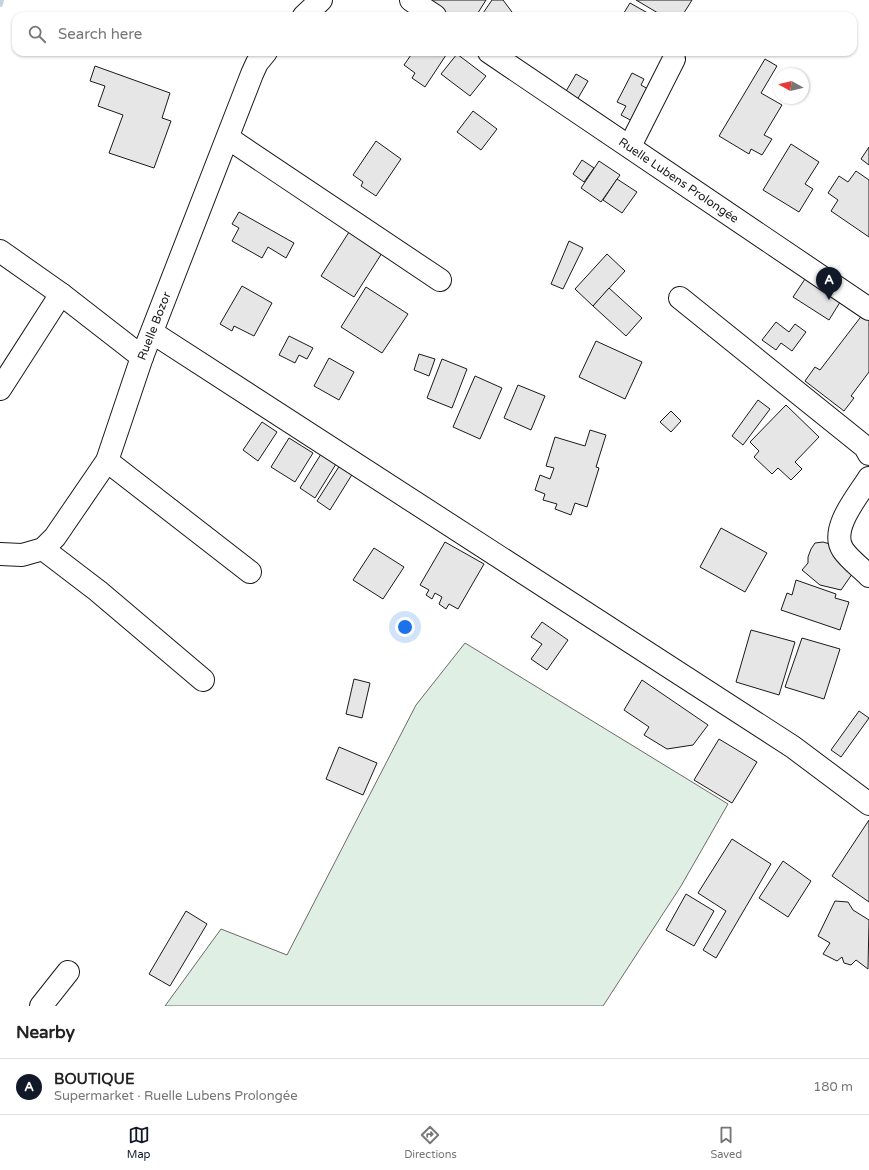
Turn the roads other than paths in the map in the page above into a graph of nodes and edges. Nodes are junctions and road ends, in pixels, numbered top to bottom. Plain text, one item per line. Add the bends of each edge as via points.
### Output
1 (321, 0) edge
2 (411, 0) edge
3 (308, 12) edge
4 (429, 12) edge
5 (263, 56) edge
6 (495, 56) edge
7 (674, 59) dead end
8 (228, 138) junction
9 (630, 146) junction
10 (0, 251) edge
11 (440, 280) dead end
12 (61, 294) junction
13 (680, 298) dead end
14 (869, 309) edge
15 (153, 333) junction
16 (142, 357) junction
17 (0, 389) edge
18 (869, 454) edge
19 (107, 461) junction
20 (869, 478) edge
21 (42, 549) junction
22 (0, 554) edge
23 (250, 572) dead end
24 (869, 576) edge
25 (203, 680) dead end
26 (869, 804) edge
27 (68, 972) dead end
28 (41, 1006) edge

1 - 3 street
2 - 4 street
5 - 8 street, Ruelle Bozor via 257,63
6 - 9 street, Ruelle Lubens Prolongée
7 - 9 street
8 - 11 street
8 - 15 street, Ruelle Bozor
9 - 14 street, Ruelle Lubens Prolongée
10 - 12 street
12 - 16 street
12 - 17 street
13 - 18 street via 865,447
15 - 16 street, Ruelle Bozor
15 - 26 street via 793,747
16 - 19 street, Ruelle Bozor
19 - 21 street, Ruelle Bozor via 55,537
19 - 23 street
20 - 24 street via 840,524 838,534 842,549
21 - 22 street, Ruelle Bozor via 22,555
21 - 25 street via 98,590
27 - 28 street

